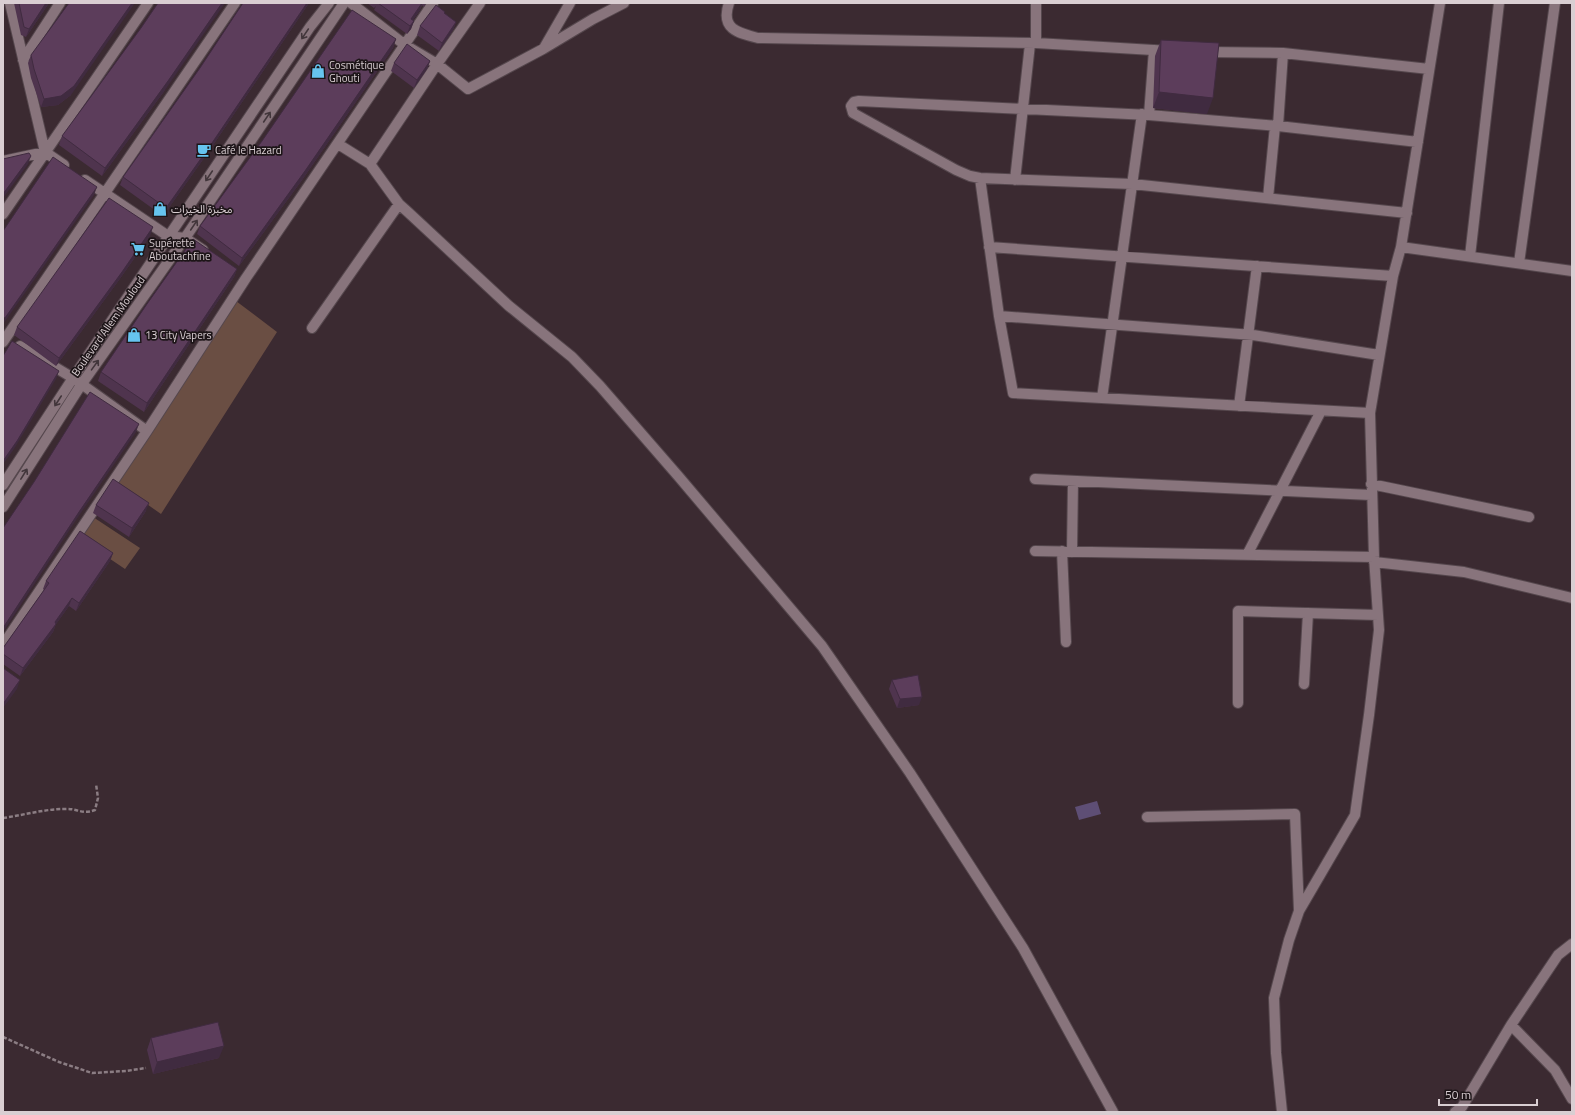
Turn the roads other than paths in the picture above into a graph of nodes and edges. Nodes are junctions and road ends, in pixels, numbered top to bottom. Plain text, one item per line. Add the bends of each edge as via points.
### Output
1 (10, 3) edge
2 (60, 3) edge
3 (148, 3) edge
4 (235, 3) edge
5 (329, 3) edge
6 (344, 3) edge
7 (350, 3) edge
8 (433, 3) edge
9 (480, 3) edge
10 (570, 3) edge
11 (624, 3) edge
12 (729, 3) edge
13 (1036, 3) edge
14 (1440, 3) edge
15 (1499, 3) edge
16 (1556, 3) edge
17 (1033, 44) junction
18 (405, 45) junction
19 (542, 49) junction
20 (1154, 50) junction
21 (1177, 51) edge
22 (1200, 51) edge
23 (1283, 54) junction
24 (24, 60) junction
25 (437, 64) junction
26 (1429, 69) junction
27 (1022, 107) junction
28 (1146, 114) junction
29 (1277, 126) junction
30 (1418, 142) junction
31 (338, 144) junction
32 (45, 152) junction
33 (3, 161) edge
34 (370, 164) junction
35 (980, 178) junction
36 (1015, 180) junction
37 (1132, 184) junction
38 (104, 194) junction
39 (1268, 198) junction
40 (399, 204) junction
41 (1407, 213) junction
42 (3, 214) edge
43 (168, 236) junction
44 (185, 238) junction
45 (989, 247) junction
46 (1401, 247) junction
47 (210, 254) edge
48 (1122, 256) junction
49 (1470, 256) junction
50 (1519, 263) junction
51 (1257, 266) junction
52 (1572, 271) edge
53 (1393, 276) junction
54 (999, 316) junction
55 (1112, 324) junction
56 (312, 328) dead end
57 (1248, 334) junction
58 (4, 339) edge
59 (1379, 355) junction
60 (73, 378) junction
61 (81, 385) junction
62 (1102, 398) junction
63 (1239, 406) junction
64 (1321, 411) junction
65 (1370, 414) junction
66 (147, 430) junction
67 (1035, 479) dead end
68 (1073, 481) junction
69 (3, 485) edge
70 (1371, 489) junction
71 (1281, 490) junction
72 (3, 507) edge
73 (1529, 518) dead end
74 (1035, 551) dead end
75 (1067, 551) junction
76 (1247, 555) junction
77 (1374, 559) junction
78 (1572, 598) edge
79 (1308, 613) junction
80 (1378, 615) junction
81 (1066, 642) dead end
82 (3, 645) edge
83 (1304, 684) dead end
84 (1238, 703) dead end
85 (1147, 817) dead end
86 (1299, 911) junction
87 (1572, 944) edge
88 (1511, 1025) junction
89 (1572, 1098) edge
90 (1113, 1112) edge
91 (1282, 1112) edge
92 (1456, 1112) edge

1 - 24 street
2 - 24 street
3 - 32 street
4 - 38 street
5 -> 43 street, Boulevard Allem Mouloud
44 -> 6 street, Boulevard Allem Mouloud
7 - 18 street
8 - 18 street
9 - 25 street
10 - 19 street
11 - 19 street
12 - 17 street via 726,12 727,22 738,33 758,38
13 - 17 street
14 - 26 street
15 - 49 street
16 - 50 street
17 - 20 street
17 - 27 street
18 - 25 street
18 - 31 street
19 - 25 street via 468,89
20 - 21 street
20 - 28 street
22 - 23 street
23 - 26 street
23 - 29 street
24 - 32 street
25 - 34 street
26 - 30 street
27 - 28 street
27 - 35 street via 859,101 852,104 853,113 956,170
27 - 36 street
28 - 29 street
28 - 37 street
29 - 30 street
29 - 39 street
30 - 41 street
31 - 34 street
31 - 66 street via 243,276
32 - 33 street
32 - 38 street
32 - 42 street
34 - 40 street
35 - 36 street
35 - 45 street
36 - 37 street
37 - 39 street
37 - 48 street
38 - 43 street
38 - 58 street
39 - 41 street
40 - 56 street
40 - 90 street via 509,306 572,357 600,386 822,646 910,774 1023,948
41 - 46 street
43 - 44 street
43 - 60 street, Boulevard Allem Mouloud
44 - 47 street
61 -> 44 street, Boulevard Allem Mouloud
45 - 48 street
45 - 54 street
46 - 49 street
46 - 53 street
48 - 51 street
48 - 55 street
49 - 50 street
50 - 52 street
51 - 53 street
51 - 57 street
53 - 59 street
54 - 55 street
54 - 62 street via 1014,393
55 - 57 street
55 - 62 street
57 - 59 street
57 - 63 street
58 - 60 street
59 - 65 street
60 - 61 street
60 -> 69 street, Boulevard Allem Mouloud
61 - 66 street
72 -> 61 street, Boulevard Allem Mouloud
62 - 63 street
63 - 64 street
64 - 65 street
64 - 71 street
65 - 70 street
66 - 82 street
67 - 68 street
68 - 71 street
68 - 75 street
70 - 71 street
70 - 73 street
70 - 77 street
71 - 76 street
74 - 75 street
75 - 76 street
75 - 81 street
76 - 77 street
77 - 78 street via 1464,572
77 - 80 street
79 - 80 street
79 - 83 street
79 - 84 street via 1238,611
80 - 86 street via 1379,630 1355,815
85 - 86 street via 1295,814
86 - 91 street via 1274,998
87 - 88 street via 1558,955
88 - 89 street via 1555,1070
88 - 92 street via 1462,1107

